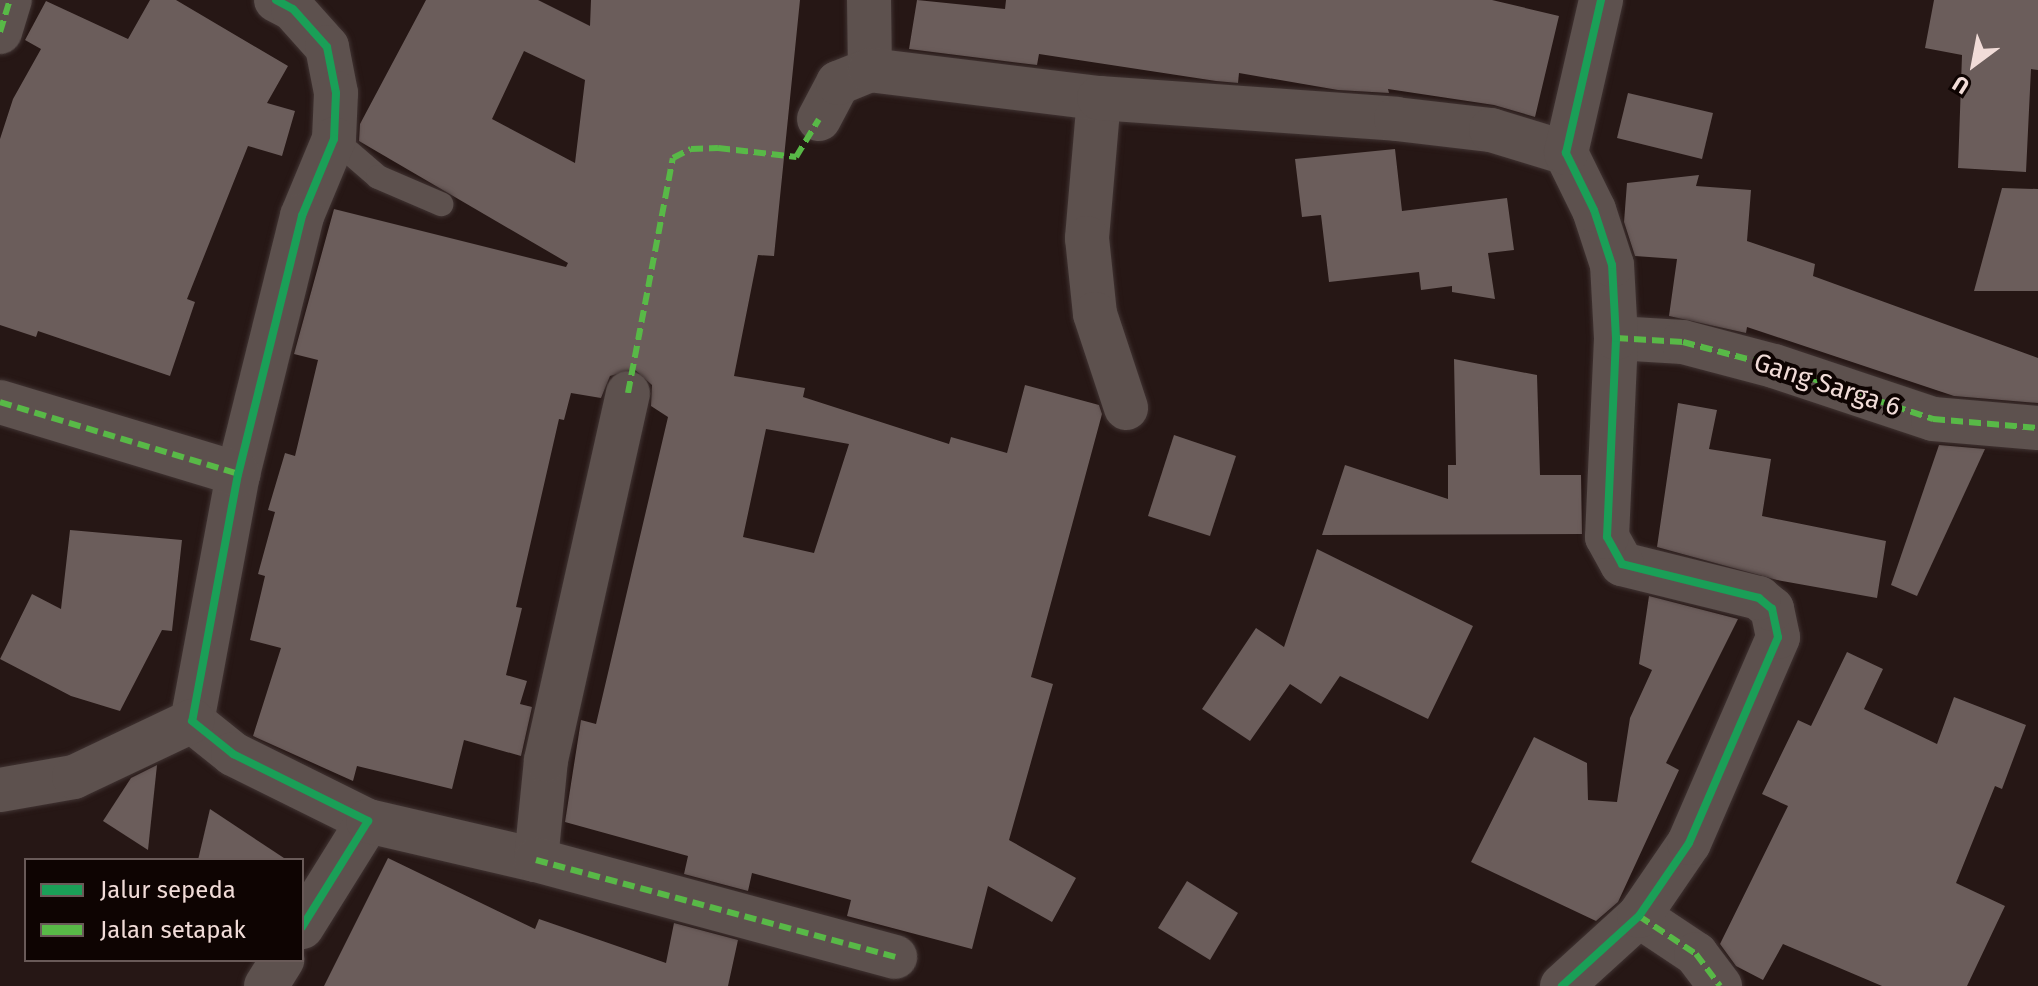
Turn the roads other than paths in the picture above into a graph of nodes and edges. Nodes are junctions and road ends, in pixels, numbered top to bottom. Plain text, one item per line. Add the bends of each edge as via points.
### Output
1 (10, 0) edge
2 (276, 0) edge
3 (869, 0) edge
4 (1601, 0) edge
5 (0, 32) edge
6 (870, 70) junction
7 (1099, 98) junction
8 (819, 119) dead end
9 (334, 139) junction
10 (1566, 153) junction
11 (441, 204) dead end
12 (1616, 338) junction
13 (628, 393) dead end
14 (0, 402) edge
15 (1126, 408) dead end
16 (2038, 428) edge
17 (238, 474) junction
18 (192, 721) junction
19 (0, 790) edge
20 (368, 821) junction
21 (536, 860) junction
22 (1639, 916) junction
23 (304, 924) edge
24 (895, 957) dead end
25 (281, 962) edge
26 (266, 986) edge
27 (1562, 986) edge
28 (1720, 986) edge

1 - 5 street
2 - 9 street via 293,9 327,47 336,93
3 - 6 street
4 - 10 street
6 - 7 street
6 - 8 street via 838,83
7 - 10 street via 1240,104 1491,130
7 - 15 street via 1087,238 1095,314
9 - 11 lane via 378,177
9 - 17 street via 302,216
10 - 12 street via 1594,210 1612,265
12 - 16 street, Gang Sarga 6 via 1683,342 1933,419
12 - 22 street via 1607,537 1614,558 1632,568 1759,598 1772,609 1778,637 1689,843
13 - 21 street via 546,760
14 - 17 street
17 - 18 street
18 - 19 street via 74,777
18 - 20 street via 233,754
20 - 21 street
20 - 23 street
21 - 24 street
22 - 27 street
22 - 28 street via 1696,954
25 - 26 street

